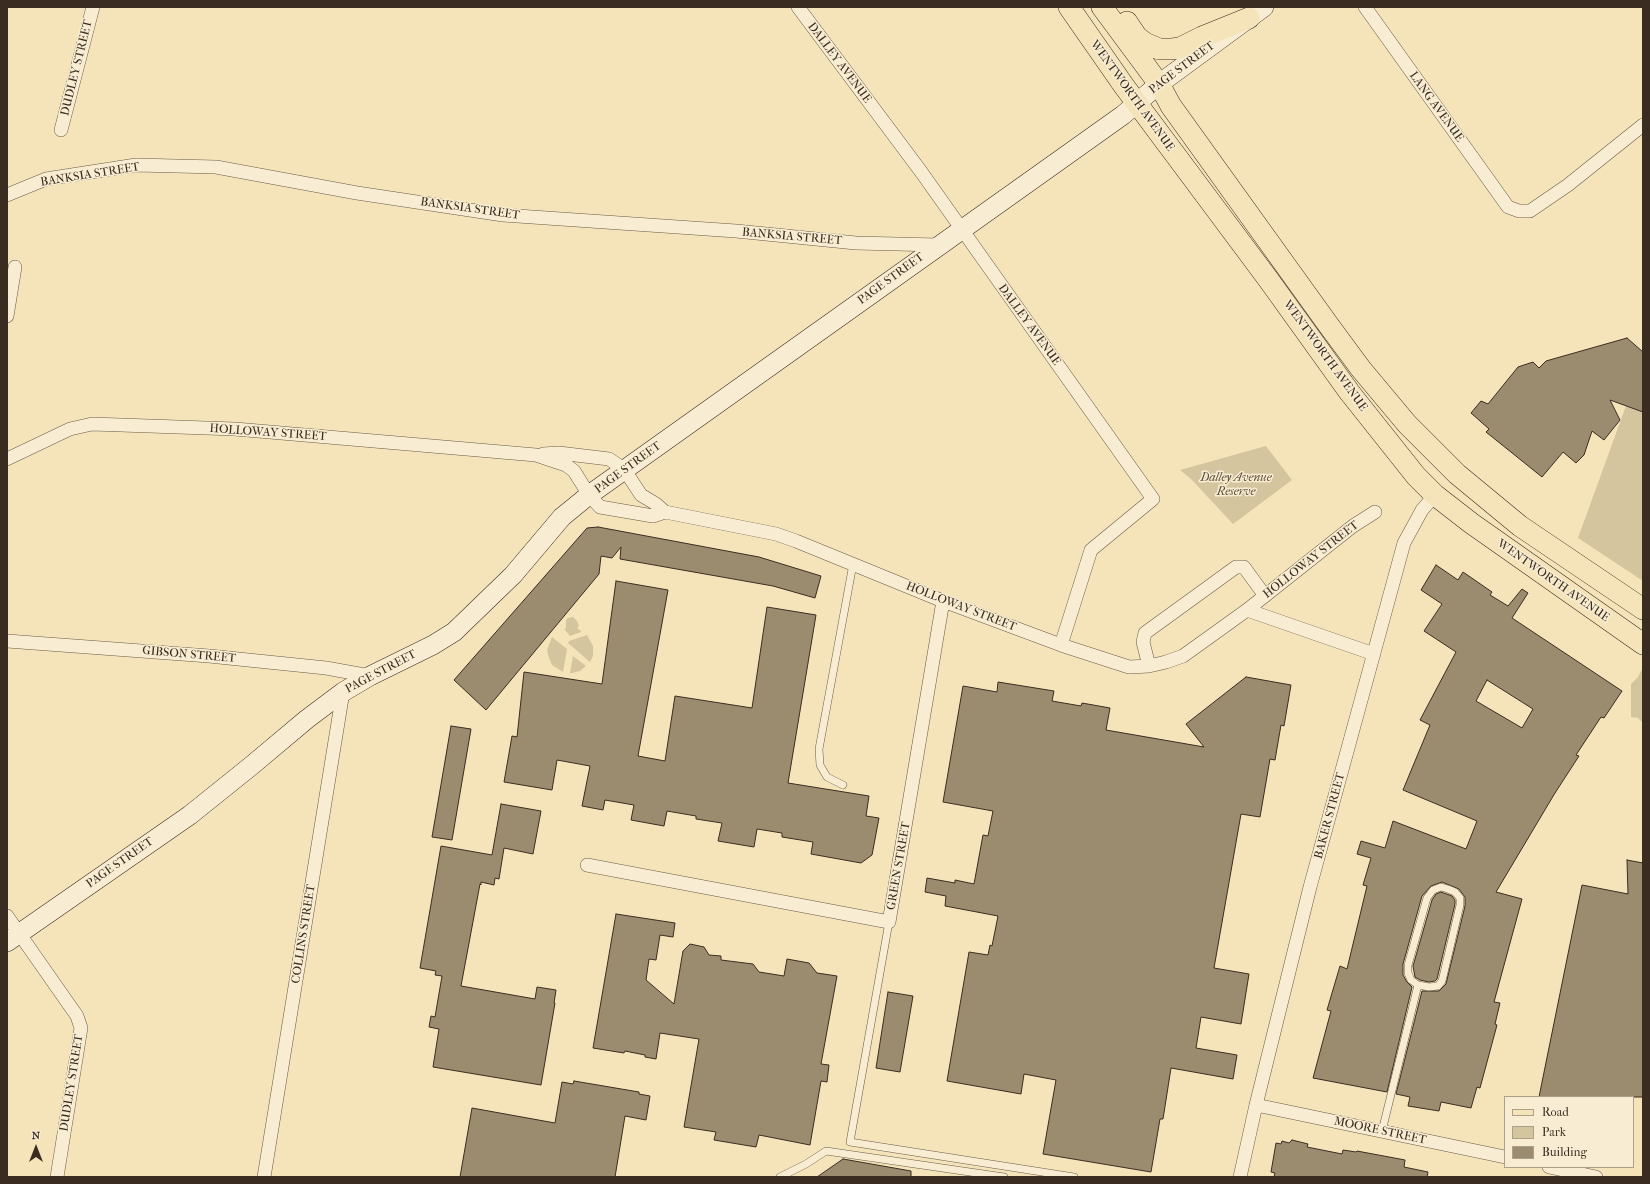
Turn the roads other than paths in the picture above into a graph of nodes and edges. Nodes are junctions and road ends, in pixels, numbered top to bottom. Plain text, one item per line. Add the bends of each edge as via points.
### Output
1 (93, 7) edge
2 (798, 7) edge
3 (1069, 7) edge
4 (1102, 7) edge
5 (1116, 7) edge
6 (1365, 7) edge
7 (1256, 12) edge
8 (1158, 84) junction
9 (1138, 103) junction
10 (1643, 125) edge
11 (61, 130) dead end
12 (7, 195) edge
13 (961, 230) junction
14 (938, 245) junction
15 (15, 267) dead end
16 (7, 316) edge
17 (536, 456) junction
18 (7, 459) edge
19 (624, 469) junction
20 (1457, 474) junction
21 (589, 495) junction
22 (1435, 495) junction
23 (665, 512) junction
24 (1376, 512) dead end
25 (854, 564) junction
26 (1264, 596) junction
27 (943, 601) junction
28 (1643, 608) edge
29 (1247, 610) junction
30 (7, 641) edge
31 (1643, 644) edge
32 (1061, 645) junction
33 (1374, 654) junction
34 (1149, 666) junction
35 (370, 676) junction
36 (343, 692) junction
37 (843, 786) dead end
38 (587, 865) dead end
39 (7, 916) edge
40 (889, 922) junction
41 (13, 938) edge
42 (1418, 985) junction
43 (1256, 1105) junction
44 (1382, 1131) junction
45 (1504, 1158) edge
46 (1554, 1168) edge
47 (57, 1177) edge
48 (264, 1177) edge
49 (780, 1177) edge
50 (1004, 1177) edge
51 (1074, 1177) edge
52 (1240, 1177) edge
53 (1596, 1177) edge

1 - 11 street, DUDLEY STREET
2 - 13 street, DALLEY AVENUE via 922,173
3 - 9 main road, WENTWORTH AVENUE
4 - 8 main road, WENTWORTH AVENUE
5 - 7 main road via 1137,37 1153,47 1164,49 1180,48
6 - 10 street, LANG AVENUE via 1508,207 1530,211 1568,185
7 - 8 main road, PAGE STREET
8 - 9 main road, PAGE STREET
8 - 20 main road, WENTWORTH AVENUE via 1248,214 1362,369 1407,424
9 - 13 main road, PAGE STREET
9 - 22 main road, WENTWORTH AVENUE via 1350,393 1416,476
12 - 14 street, BANKSIA STREET via 46,179 136,165 216,167 358,193 503,215 856,243
13 - 14 main road, PAGE STREET
13 - 32 street, DALLEY AVENUE via 1153,498 1091,550
14 - 19 main road, PAGE STREET via 733,394
15 - 16 street
17 - 18 street, HOLLOWAY STREET via 234,429 92,424 70,429
17 - 19 street, HOLLOWAY STREET via 559,453 601,457
17 - 21 street, HOLLOWAY STREET via 566,465 574,471
19 - 21 main road, PAGE STREET
19 - 23 street, HOLLOWAY STREET via 641,495
20 - 22 main road, BAKER STREET
20 - 28 main road, WENTWORTH AVENUE via 1520,526
21 - 23 street, HOLLOWAY STREET via 600,507 610,510 653,516
21 - 35 main road, PAGE STREET via 562,517 512,575 454,632
22 - 31 main road, WENTWORTH AVENUE
22 - 33 street, BAKER STREET via 1422,510 1404,543
23 - 25 street, HOLLOWAY STREET via 776,534
24 - 26 street, HOLLOWAY STREET via 1353,526
25 - 27 street, HOLLOWAY STREET
25 - 37 lane via 819,749 820,765 827,777
26 - 29 street, HOLLOWAY STREET
26 - 34 street via 1244,568 1236,566 1145,633 1143,642
27 - 32 street, HOLLOWAY STREET
27 - 40 street, GREEN STREET
29 - 33 street, HOLLOWAY STREET
29 - 34 street, HOLLOWAY STREET via 1183,656
30 - 35 street, GIBSON STREET via 210,656 326,668
32 - 34 street, HOLLOWAY STREET via 1130,666
33 - 43 street, BAKER STREET via 1310,887
35 - 36 main road, PAGE STREET
36 - 41 main road, PAGE STREET via 190,815
36 - 48 street, COLLINS STREET
38 - 40 street, GREEN STREET
39 - 41 street, DUDLEY STREET
40 - 51 lane via 850,1142
41 - 47 street, DUDLEY STREET via 78,1016 81,1028
42 - 42 lane via 1411,980 1408,965 1427,898 1433,890 1441,887 1455,892 1460,898 1460,905 1442,981 1438,986
42 - 44 lane
43 - 44 street, MOORE STREET
43 - 52 street, BAKER STREET
44 - 45 street, MOORE STREET
46 - 53 street
49 - 50 lane via 826,1151

